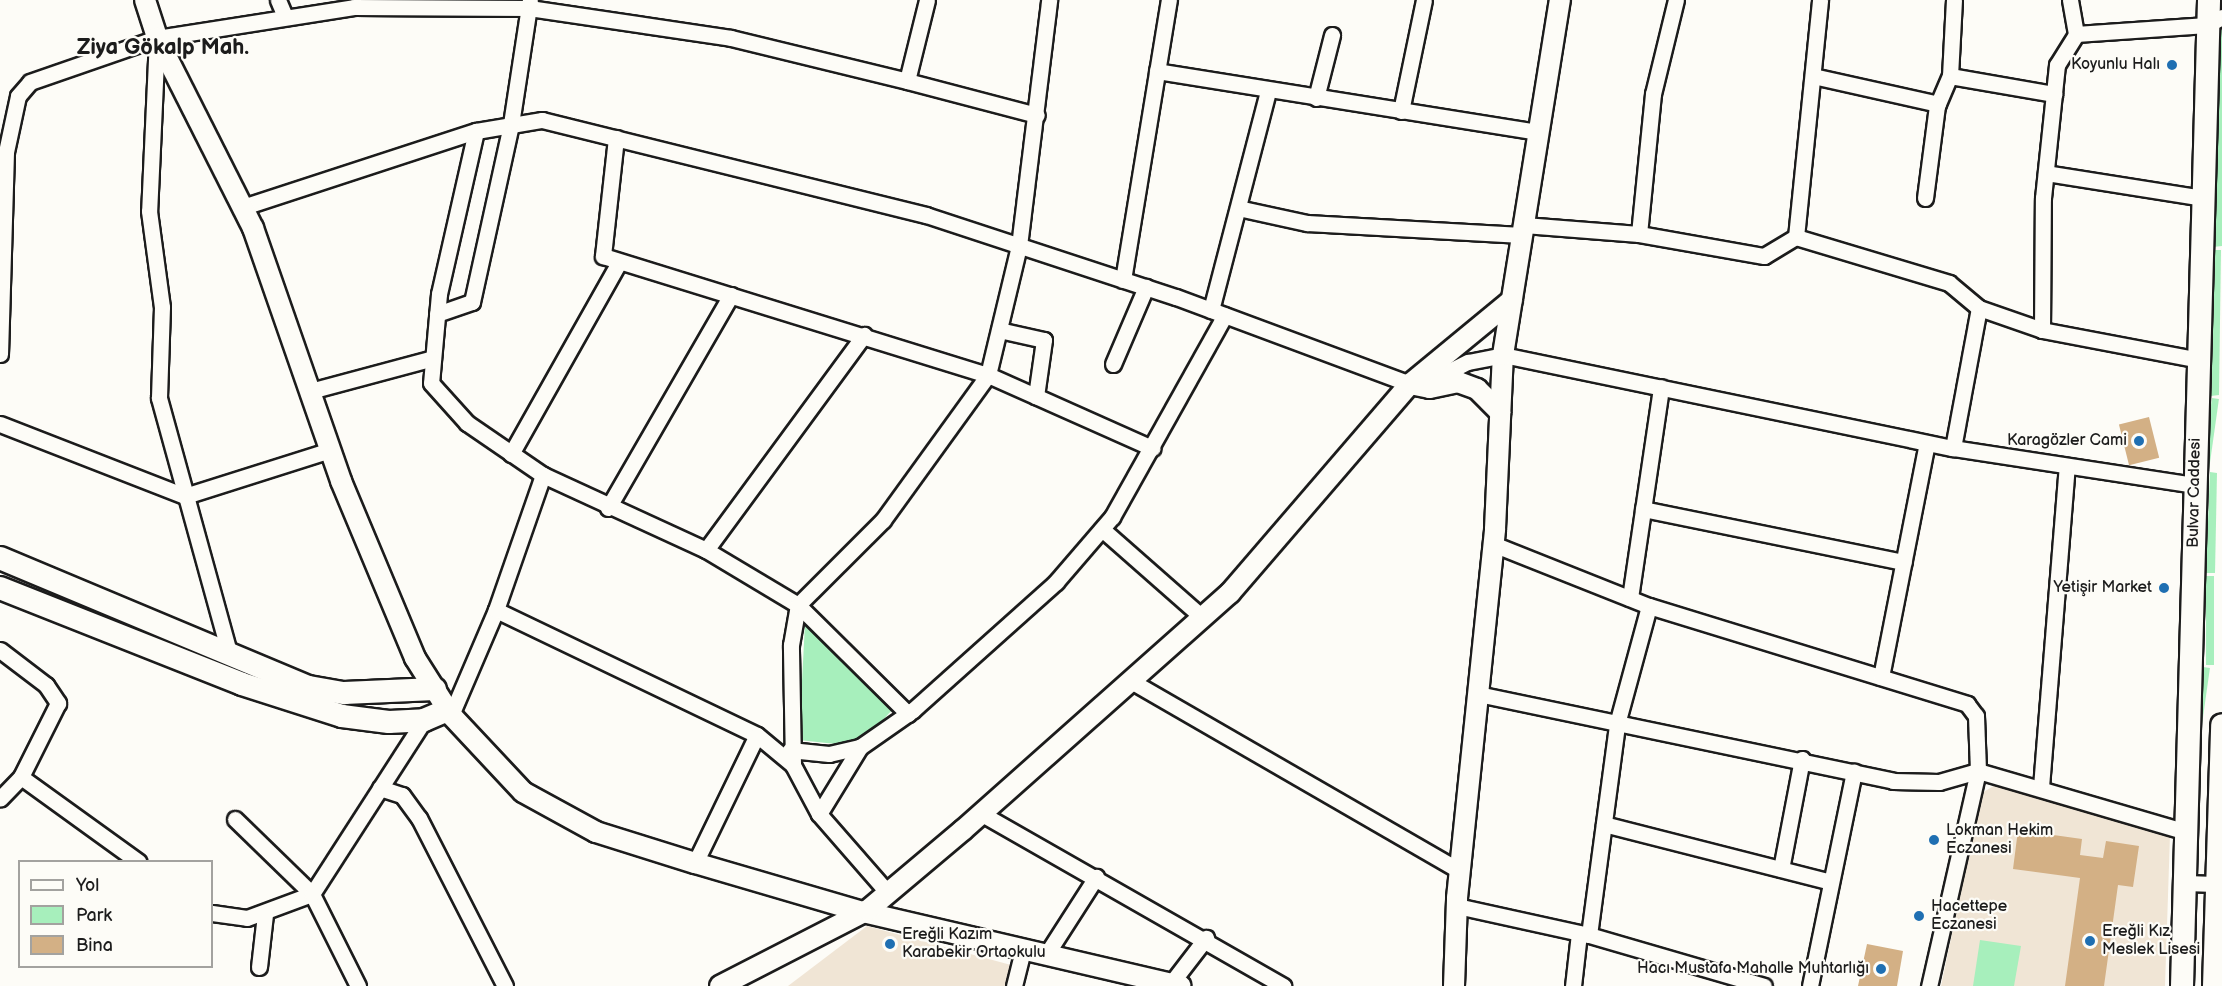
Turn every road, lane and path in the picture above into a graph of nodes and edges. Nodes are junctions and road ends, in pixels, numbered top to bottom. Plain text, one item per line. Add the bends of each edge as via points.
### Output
1 (145, 0) edge
2 (927, 0) edge
3 (1049, 0) edge
4 (1169, 0) edge
5 (1424, 0) edge
6 (1560, 0) edge
7 (1676, 0) edge
8 (1820, 0) edge
9 (1954, 0) edge
10 (2070, 0) edge
11 (2209, 0) edge
12 (354, 4) edge
13 (481, 4) edge
14 (530, 4) edge
15 (281, 7) edge
16 (2215, 21) edge
17 (2076, 34) junction
18 (1332, 35) dead end
19 (157, 38) junction
20 (1157, 71) junction
21 (1813, 76) junction
22 (1950, 76) junction
23 (907, 81) junction
24 (1268, 91) junction
25 (2054, 94) junction
26 (1316, 98) junction
27 (1938, 104) junction
28 (1401, 111) junction
29 (1036, 115) junction
30 (511, 124) junction
31 (476, 131) junction
32 (1539, 132) junction
33 (616, 138) junction
34 (3, 152) edge
35 (2046, 174) junction
36 (1925, 198) dead end
37 (2203, 198) junction
38 (243, 207) junction
39 (1238, 208) junction
40 (1523, 230) junction
41 (1639, 234) junction
42 (1796, 237) junction
43 (1019, 246) junction
44 (619, 262) junction
45 (1124, 280) junction
46 (1146, 287) junction
47 (730, 295) junction
48 (1512, 300) junction
49 (1979, 308) junction
50 (1218, 312) junction
51 (437, 314) junction
52 (999, 330) junction
53 (2042, 330) junction
54 (864, 335) junction
55 (0, 354) edge
56 (1503, 355) junction
57 (433, 358) junction
58 (2199, 360) junction
59 (1113, 364) dead end
60 (988, 375) junction
61 (1410, 384) junction
62 (1660, 387) junction
63 (1430, 388) junction
64 (310, 391) junction
65 (1036, 396) junction
66 (1500, 412) junction
67 (0, 424) edge
68 (1927, 442) junction
69 (1152, 448) junction
70 (1953, 448) junction
71 (330, 450) junction
72 (511, 454) junction
73 (2067, 466) junction
74 (543, 476) junction
75 (2196, 485) junction
76 (185, 496) junction
77 (608, 508) junction
78 (1643, 509) junction
79 (1102, 529) junction
80 (1493, 544) junction
81 (706, 550) junction
82 (0, 558) edge
83 (1904, 562) junction
84 (0, 588) edge
85 (1630, 598) junction
86 (798, 605) junction
87 (1649, 606) junction
88 (496, 610) junction
89 (1203, 618) junction
90 (0, 650) edge
91 (229, 653) junction
92 (1881, 677) junction
93 (1131, 681) junction
94 (435, 690) junction
95 (1478, 694) junction
96 (449, 713) junction
97 (908, 714) junction
98 (424, 720) junction
99 (1617, 724) junction
100 (2222, 725) edge
101 (757, 735) junction
102 (860, 747) junction
103 (792, 757) junction
104 (1802, 759) junction
105 (1854, 771) junction
106 (1978, 771) junction
107 (21, 777) junction
108 (2042, 787) junction
109 (380, 788) junction
110 (0, 799) edge
111 (819, 814) junction
112 (982, 814) junction
113 (235, 819) dead end
114 (1604, 824) junction
115 (2186, 832) junction
116 (139, 860) edge
117 (695, 862) junction
118 (1781, 869) junction
119 (1460, 872) junction
120 (1096, 877) junction
121 (1828, 881) junction
122 (2186, 883) junction
123 (2220, 884) edge
124 (888, 893) junction
125 (312, 894) junction
126 (1457, 906) junction
127 (863, 912) junction
128 (213, 913) edge
129 (265, 914) junction
130 (1584, 934) junction
131 (1206, 938) junction
132 (1023, 950) junction
133 (1046, 955) junction
134 (259, 968) dead end
135 (1173, 985) edge
136 (357, 986) edge
137 (505, 986) edge
138 (720, 986) edge
139 (1014, 986) edge
140 (1283, 986) edge
141 (1454, 986) edge
142 (1573, 986) edge
143 (1764, 986) edge
144 (1810, 986) edge
145 (1929, 986) edge
146 (2182, 986) edge
147 (2214, 986) edge

1 - 19 street
2 - 23 street
3 - 29 street
4 - 20 street
5 - 28 street
6 - 32 street
7 - 41 street via 1653,94
8 - 21 street
9 - 22 street
10 - 17 street
11 - 16 main road, Bulvar Caddesi
12 - 13 street
12 - 15 street
13 - 14 street
14 - 23 street via 731,38
14 - 30 street
15 - 19 street
16 - 17 street
16 - 37 main road, Bulvar Caddesi
17 - 25 street via 2057,65
18 - 26 street
19 - 34 street via 30,82 18,96
19 - 38 street
19 - 76 street via 149,210 162,307 159,398
20 - 24 street
20 - 45 street
21 - 27 street
21 - 42 street
22 - 25 street
22 - 27 street
23 - 29 street
24 - 26 street
24 - 39 street
25 - 35 street
26 - 28 street
27 - 36 street
28 - 32 street
29 - 43 street
30 - 31 street
30 - 33 street via 542,120
30 - 51 street via 472,302
31 - 38 street
31 - 51 street
32 - 40 street
33 - 43 street via 926,215
33 - 44 street via 603,256
34 - 55 street
35 - 37 street
35 - 53 street
37 - 58 main road, Bulvar Caddesi
38 - 64 street
39 - 40 street via 1307,223
39 - 50 street
40 - 41 street
40 - 48 street
41 - 42 street via 1764,256
42 - 49 street via 1949,283
43 - 45 street
43 - 52 street
44 - 47 street
44 - 72 street
45 - 46 street
46 - 50 street
46 - 59 street
47 - 54 street
47 - 77 street
48 - 56 street
48 - 61 street
49 - 53 street
49 - 70 street
50 - 61 street
50 - 69 street
51 - 57 street
52 - 60 street
52 - 65 street via 1044,340
53 - 58 street
54 - 60 street
54 - 81 street
56 - 62 street
56 - 63 street via 1468,362 1436,378
56 - 66 street
57 - 64 street
57 - 72 street via 431,383 467,423
58 - 75 main road, Bulvar Caddesi
60 - 65 street
60 - 86 street via 883,520
61 - 63 street
61 - 89 street
62 - 68 street
62 - 78 street
63 - 66 street via 1458,382 1477,389
64 - 71 street
65 - 69 street
66 - 80 street
67 - 76 street
68 - 70 street
68 - 83 street
69 - 79 street
70 - 73 street
71 - 76 street
71 - 94 street via 415,658
72 - 74 street
73 - 75 street
73 - 108 street
74 - 77 street
74 - 88 street
75 - 115 main road, Bulvar Caddesi
76 - 91 street
77 - 81 street
78 - 83 street
78 - 85 street
79 - 89 street
79 - 97 street via 1056,582
80 - 85 street
80 - 95 street
81 - 86 street
82 - 91 main road
83 - 92 street
84 - 98 main road via 242,684 342,716
85 - 87 street
86 - 97 street
86 - 103 street via 790,645
87 - 92 street
87 - 99 street
88 - 96 street
88 - 101 street
89 - 93 street
90 - 107 street via 46,685 58,704
91 - 94 main road via 309,687 344,693
92 - 106 street via 1967,704 1976,716
93 - 112 street
93 - 119 street
94 - 96 street
95 - 99 street
95 - 119 street
96 - 98 main road
96 - 117 street via 523,792 596,832
97 - 102 street
98 - 109 street
99 - 104 street
99 - 114 street
100 - 123 main road
101 - 103 street
101 - 117 street
102 - 103 street
102 - 111 street
103 - 111 street
104 - 105 street
104 - 118 street
105 - 106 street via 1916,783
105 - 121 street
106 - 108 street
106 - 145 street
107 - 110 street
107 - 116 street
108 - 115 street
109 - 125 street
109 - 137 street via 402,795 419,818
111 - 124 street
112 - 120 street
112 - 124 street
113 - 125 street
114 - 118 street
114 - 130 street
115 - 122 main road, Bulvar Caddesi
117 - 127 street
118 - 121 street
119 - 126 street
120 - 131 street
120 - 133 street
121 - 144 street
122 - 123 street
122 - 146 main road, Bulvar Caddesi
123 - 147 main road
124 - 127 street
125 - 129 street
125 - 136 street
126 - 130 street
126 - 141 street
127 - 132 street
127 - 138 street
128 - 129 street via 247,918
129 - 134 street
130 - 142 street
130 - 143 street
131 - 135 street
131 - 140 street
132 - 133 street
132 - 139 street
133 - 135 street

